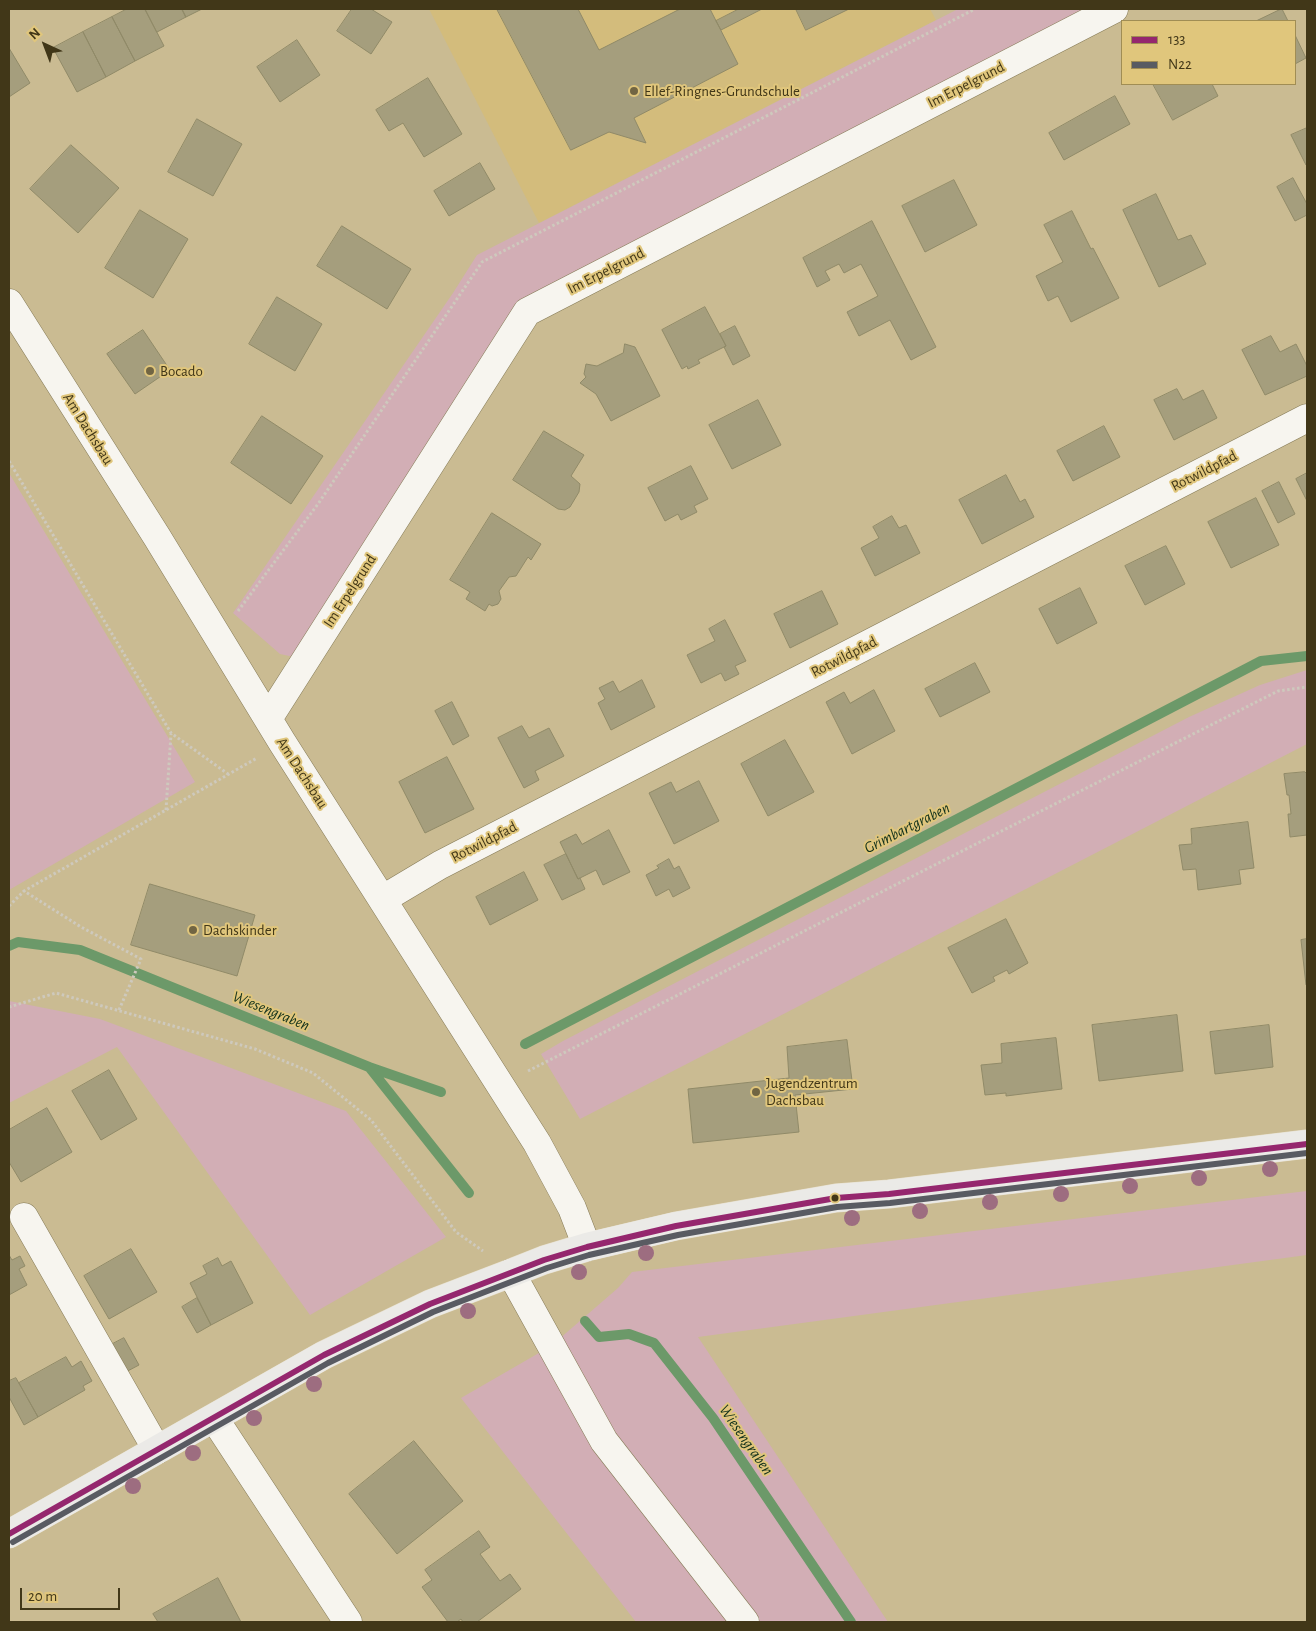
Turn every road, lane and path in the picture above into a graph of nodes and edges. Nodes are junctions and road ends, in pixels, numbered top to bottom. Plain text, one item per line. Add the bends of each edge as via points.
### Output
1 (1114, 9) edge
2 (9, 303) edge
3 (1307, 418) edge
4 (9, 461) edge
5 (1307, 687) edge
6 (268, 719) junction
7 (171, 733) junction
8 (282, 742) junction
9 (228, 774) junction
10 (166, 810) junction
11 (24, 891) junction
12 (383, 899) junction
13 (9, 906) edge
14 (9, 1008) edge
15 (119, 1010) junction
16 (501, 1084) junction
17 (1307, 1144) edge
18 (24, 1217) dead end
19 (587, 1247) junction
20 (511, 1273) junction
21 (214, 1418) junction
22 (157, 1450) junction
23 (9, 1534) edge
24 (348, 1622) edge
25 (745, 1622) edge

1 - 6 street, Im Erpelgrund via 527,312
2 - 6 street, Am Dachsbau
3 - 12 street, Rotwildpfad via 448,861
4 - 7 path
5 - 16 path via 1278,691
6 - 8 street, Am Dachsbau
7 - 9 path
7 - 10 path
8 - 9 path
8 - 12 street, Am Dachsbau
9 - 10 path
10 - 11 path
11 - 13 path
11 - 15 path via 141,959
12 - 16 street, Am Dachsbau
14 - 15 path via 56,993
15 - 20 path via 255,1049 313,1073 371,1120 456,1232
16 - 19 street, Am Dachsbau via 572,1208
17 - 19 main road via 836,1198 676,1226
18 - 22 street
19 - 20 main road
20 - 21 main road via 430,1304 331,1352
20 - 25 street via 604,1441
21 - 22 main road
21 - 24 street
22 - 23 main road

